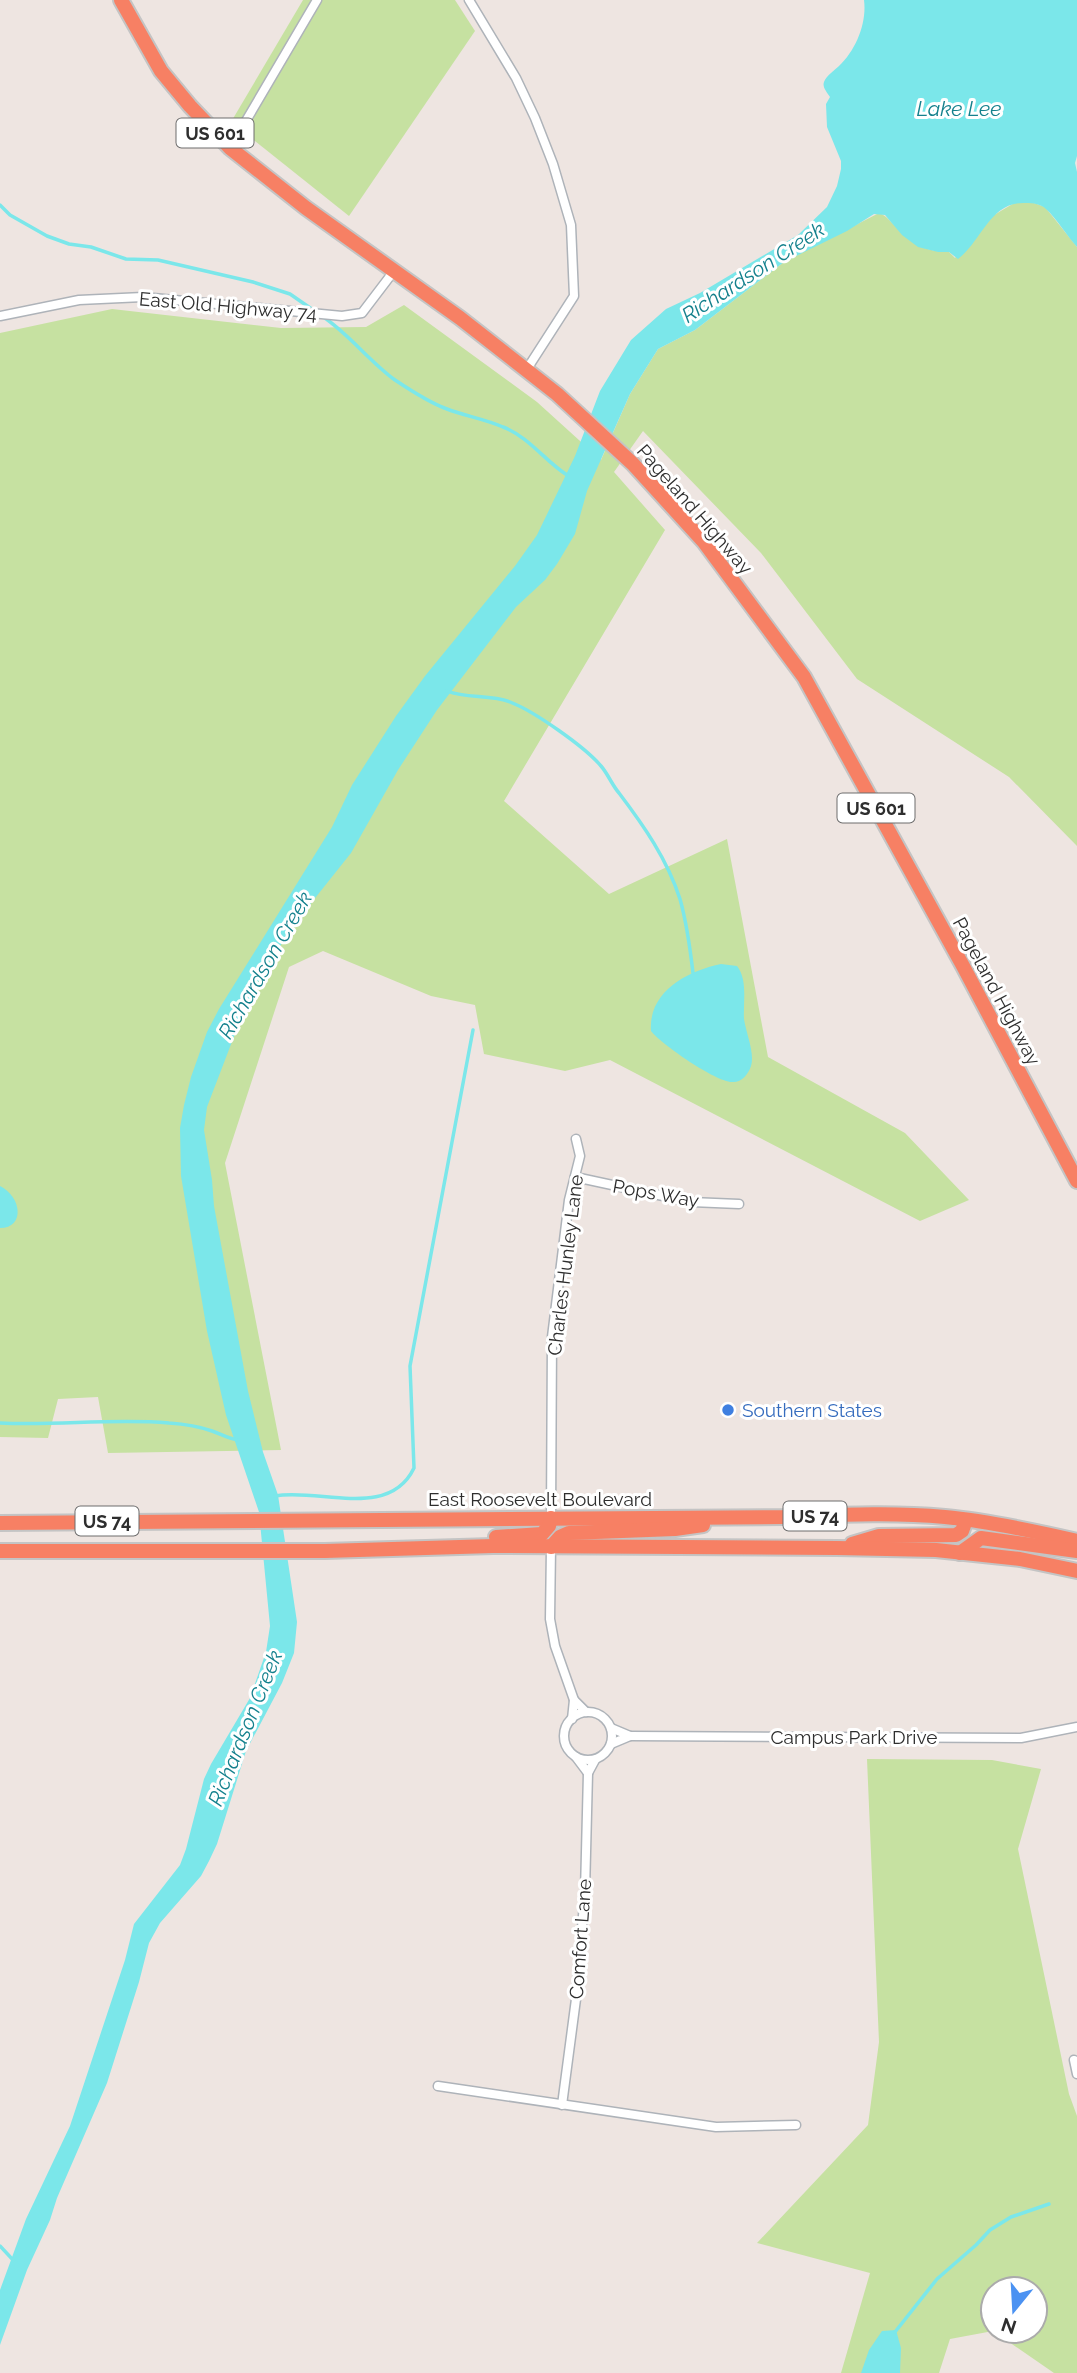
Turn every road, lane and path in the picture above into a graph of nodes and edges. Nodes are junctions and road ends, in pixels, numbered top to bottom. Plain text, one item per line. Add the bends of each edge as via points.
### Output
1 (121, 0) edge
2 (317, 0) edge
3 (469, 0) edge
4 (230, 148) junction
5 (394, 271) junction
6 (0, 316) edge
7 (527, 369) junction
8 (576, 1139) dead end
9 (575, 1177) junction
10 (1077, 1181) edge
11 (739, 1204) dead end
12 (738, 1517) junction
13 (551, 1518) junction
14 (966, 1520) junction
15 (1, 1523) edge
16 (1077, 1541) edge
17 (551, 1547) junction
18 (837, 1548) junction
19 (387, 1549) junction
20 (0, 1551) edge
21 (1077, 1551) edge
22 (960, 1553) junction
23 (1077, 1572) edge
24 (574, 1700) junction
25 (586, 1712) junction
26 (572, 1719) junction
27 (1077, 1727) edge
28 (611, 1728) junction
29 (630, 1736) junction
30 (611, 1744) junction
31 (576, 1757) junction
32 (594, 1760) junction
33 (588, 1773) junction
34 (1074, 2060) dead end
35 (1077, 2074) edge
36 (438, 2086) dead end
37 (562, 2105) junction
38 (796, 2125) dead end

1 - 4 highway, Pageland Highway / US 601 via 161,71
2 - 4 street
3 - 7 street via 535,118 571,225 574,296
4 - 5 highway, Pageland Highway / US 601
5 - 6 street, East Old Highway 74 via 362,313 342,316 144,297 79,300
5 - 7 highway, Pageland Highway / US 601
7 - 10 highway, Pageland Highway / US 601 via 633,464 704,542 804,677
8 - 9 street, Charles Hunley Lane via 580,1156
9 - 11 street, Pops Way via 691,1202
9 - 13 street, Charles Hunley Lane via 552,1337
12 - 13 highway, East Roosevelt Boulevard / US 74
12 - 14 highway, East Roosevelt Boulevard / US 74 via 862,1514
12 - 17 highway via 675,1529 569,1533
13 - 15 highway, East Roosevelt Boulevard / US 74
13 - 19 highway via 539,1535 439,1539
14 - 16 highway, East Roosevelt Boulevard / US 74
14 - 18 highway via 956,1535 879,1536
17 - 18 highway, US 74
17 - 19 highway, US 74
17 - 24 street via 550,1619
18 - 22 highway, US 74
19 - 20 highway, US 74
21 - 22 highway via 981,1538
22 - 23 highway, US 74 via 1020,1559
24 - 25 street
24 - 26 street
25 - 26 street
25 - 28 street via 601,1716
26 - 31 street via 564,1741
27 - 29 street, Campus Park Drive via 1021,1738
28 - 29 street, Campus Park Drive
28 - 30 street
29 - 30 street, Campus Park Drive
30 - 32 street, Comfort Lane
31 - 32 street
31 - 33 street
32 - 33 street, Comfort Lane
33 - 37 street, Comfort Lane via 585,1892
34 - 35 street
36 - 37 street
37 - 38 street via 716,2127

